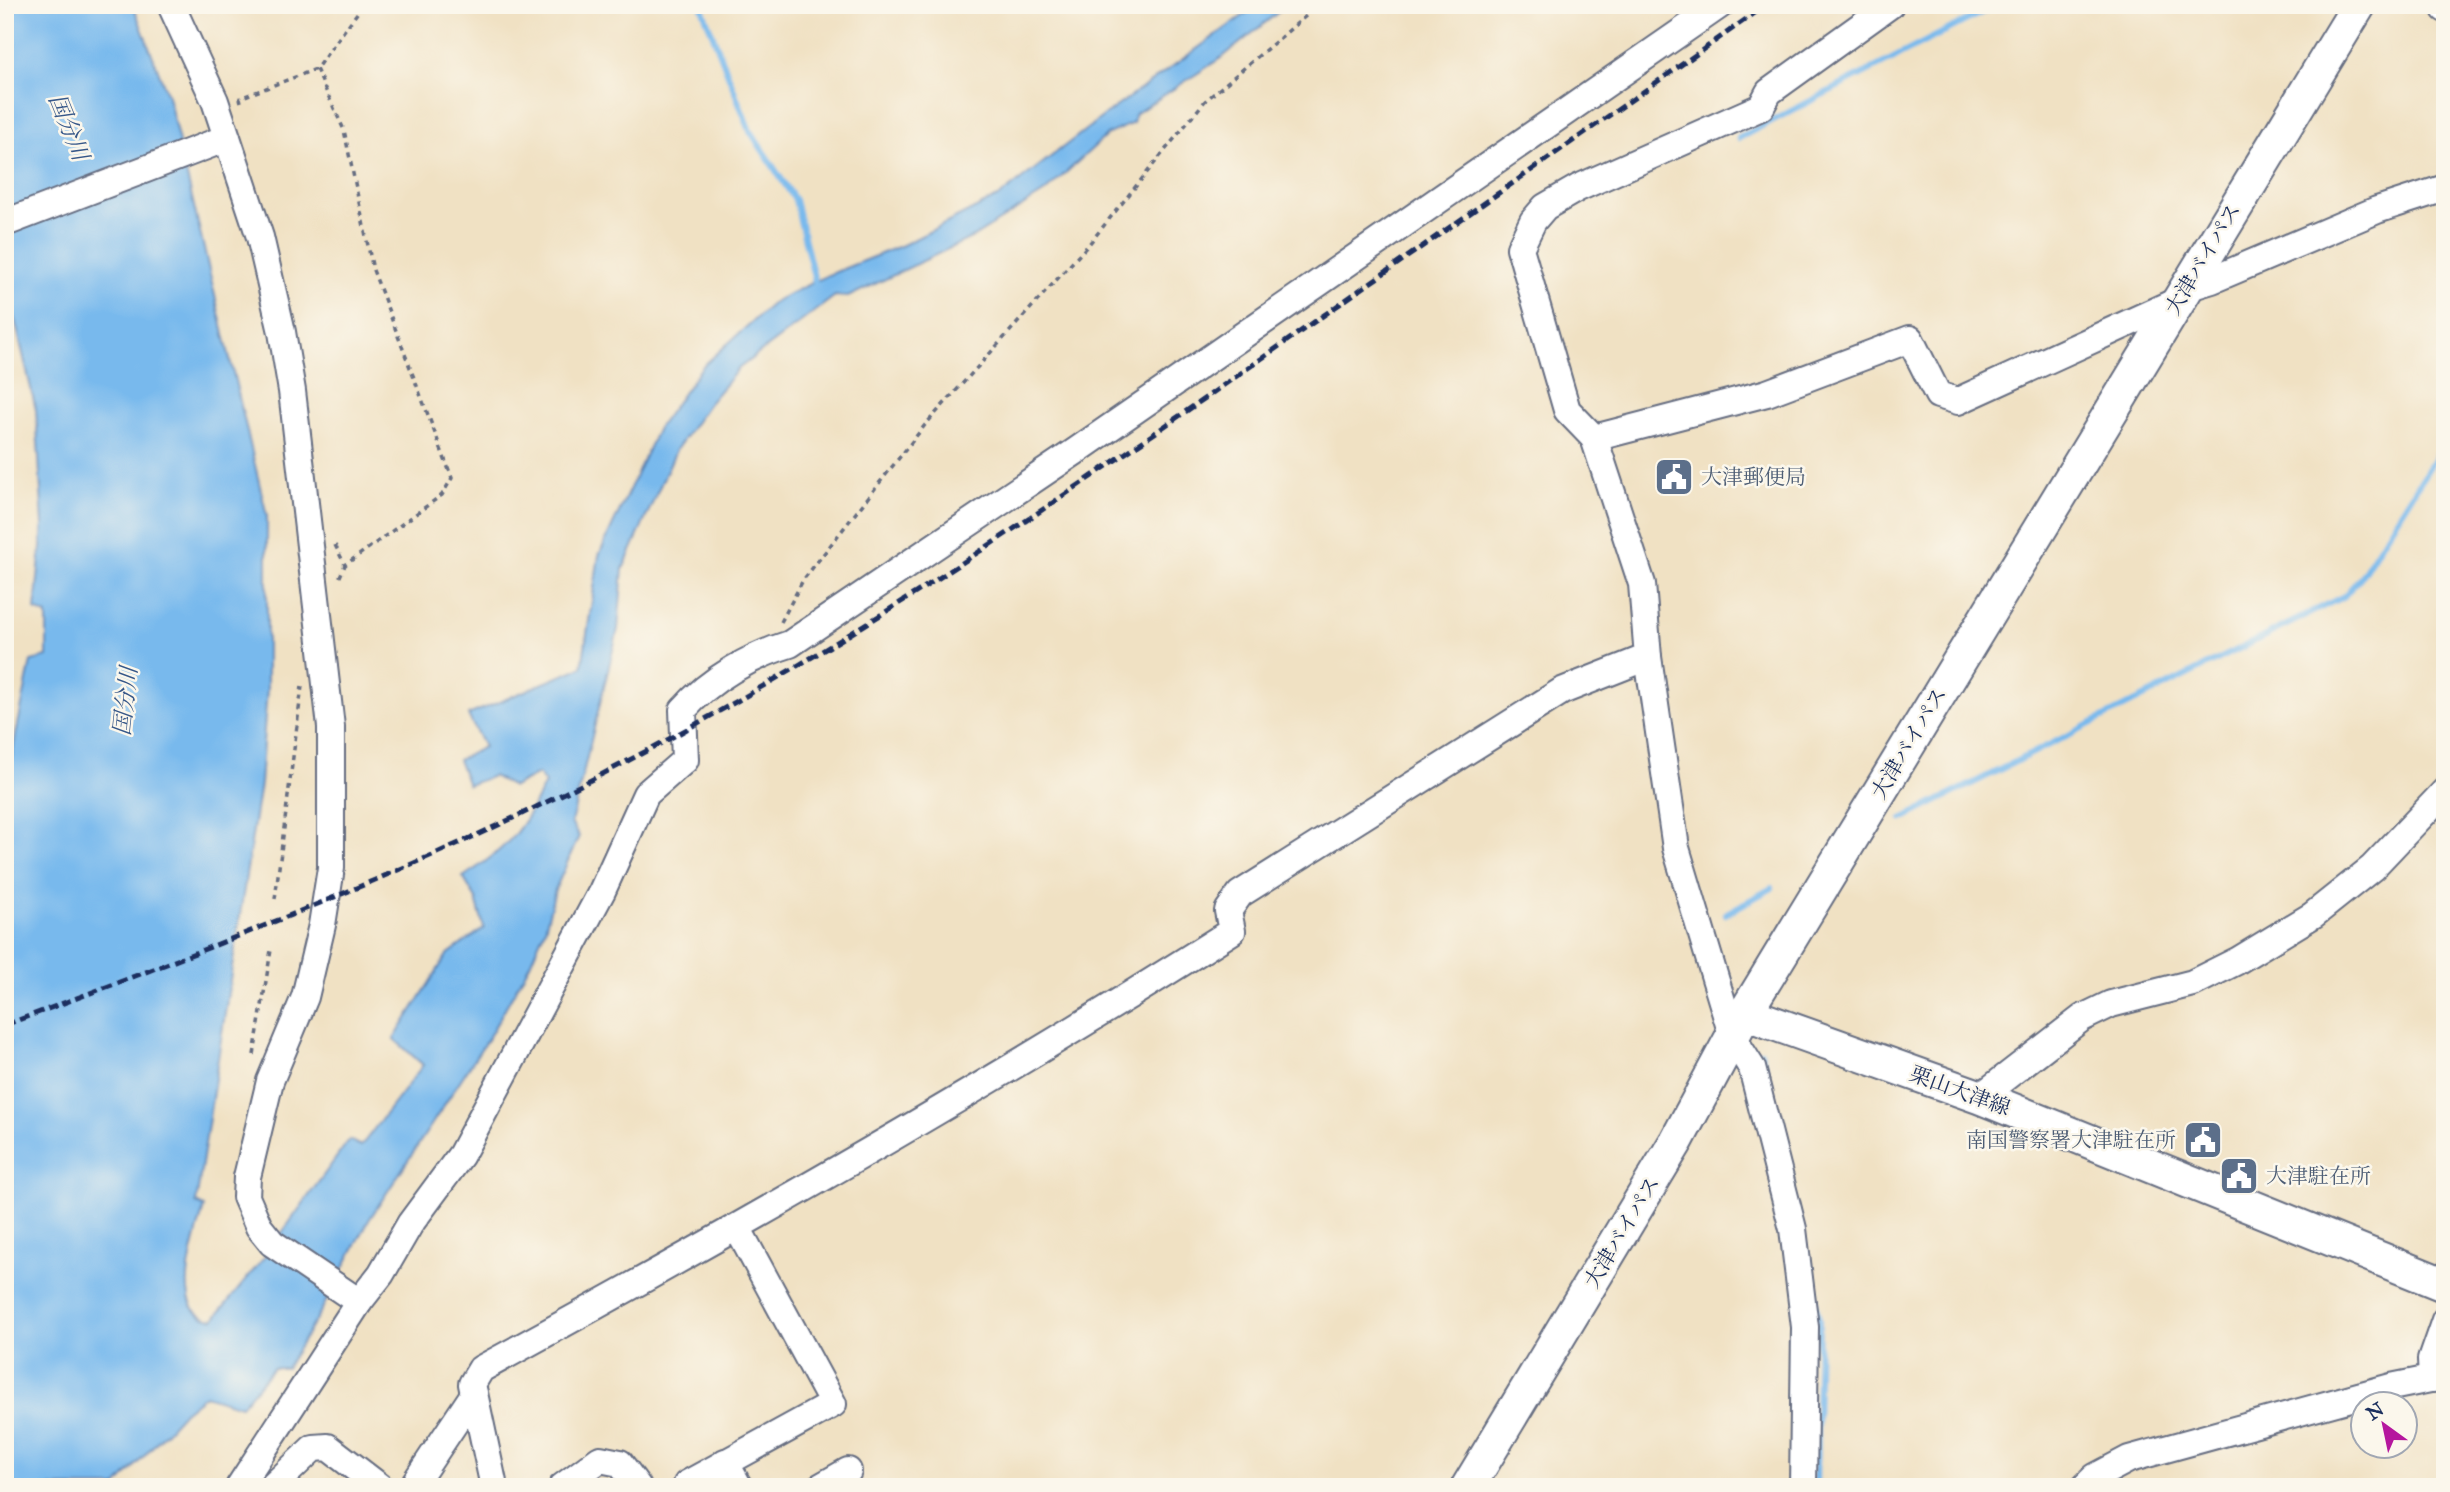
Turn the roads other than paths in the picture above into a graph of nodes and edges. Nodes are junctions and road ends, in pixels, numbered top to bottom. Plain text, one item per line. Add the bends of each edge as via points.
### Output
1 (171, 5) edge
2 (1720, 5) edge
3 (1890, 5) edge
4 (2359, 5) edge
5 (227, 138) junction
6 (2445, 188) edge
7 (5, 223) edge
8 (2182, 294) junction
9 (1594, 438) junction
10 (1648, 657) junction
11 (2445, 790) edge
12 (1739, 1026) junction
13 (1980, 1097) junction
14 (738, 1229) junction
15 (2445, 1285) edge
16 (353, 1298) junction
17 (2445, 1320) edge
18 (2439, 1377) edge
19 (474, 1394) junction
20 (725, 1462) junction
21 (848, 1471) dead end
22 (687, 1484) dead end
23 (239, 1487) edge
24 (272, 1487) edge
25 (380, 1487) edge
26 (412, 1487) edge
27 (494, 1487) edge
28 (562, 1487) edge
29 (638, 1487) edge
30 (739, 1487) edge
31 (820, 1487) edge
32 (1468, 1487) edge
33 (1803, 1487) edge
34 (2085, 1487) edge

1 - 5 street
2 - 16 street via 790,644 765,652 700,690 683,710 685,760 646,794 602,891 461,1155 381,1274
3 - 9 street via 1769,92 1761,107 1578,188 1545,207 1533,221 1520,248 1567,410
4 - 8 main road, 大津バイパス
5 - 7 street
5 - 16 street via 260,237 282,332 331,727 331,868 321,925 305,997 270,1081 246,1197 259,1227 272,1242
6 - 8 street via 2377,211
8 - 9 street via 1958,401 1938,395 1910,339 1767,393
8 - 12 main road, 大津バイパス
9 - 10 street via 1642,584
10 - 12 street via 1676,848
10 - 14 street via 1562,691 1240,894 1228,911 1232,931 1063,1038
11 - 13 street via 2372,868 2313,915 2193,983 2111,1004 2082,1018
12 - 13 main road, 栗山大津線
12 - 32 main road, 大津バイパス via 1677,1140
12 - 33 street via 1793,1229 1805,1327
13 - 15 main road, 栗山大津線
14 - 19 street via 481,1369 472,1384
14 - 20 street via 833,1404
16 - 23 street
17 - 18 street via 2431,1360
18 - 34 street via 2129,1459
19 - 26 street
19 - 27 street
20 - 22 street
20 - 30 street
21 - 31 street
24 - 25 street via 313,1448 328,1447
28 - 29 street via 600,1459 620,1463

